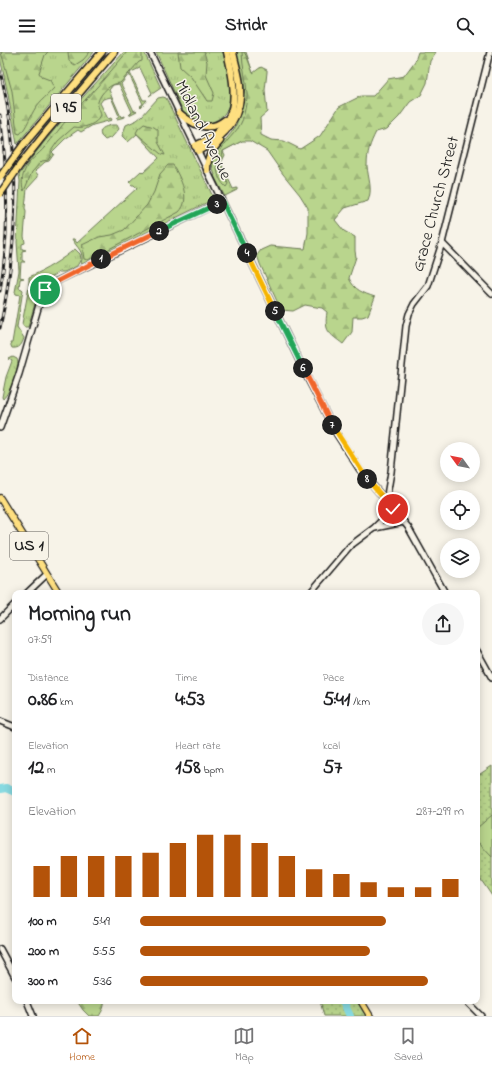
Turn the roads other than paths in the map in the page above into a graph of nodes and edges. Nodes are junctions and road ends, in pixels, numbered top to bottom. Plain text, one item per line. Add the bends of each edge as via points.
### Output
1 (102, 52) edge
2 (114, 52) edge
3 (150, 52) edge
4 (227, 52) edge
5 (233, 52) edge
6 (490, 52) edge
7 (179, 113) junction
8 (232, 116) junction
9 (197, 148) junction
10 (207, 170) junction
11 (0, 177) edge
12 (0, 194) edge
13 (222, 201) junction
14 (442, 243) junction
15 (492, 294) edge
16 (0, 428) edge
17 (0, 498) edge
18 (386, 501) junction
19 (393, 509) junction
20 (404, 522) junction
21 (374, 528) junction
22 (46, 575) junction
23 (30, 590) edge
24 (56, 590) edge
25 (313, 590) edge
26 (443, 590) edge
27 (12, 607) edge
28 (0, 619) edge
29 (480, 656) edge
30 (492, 678) edge
31 (0, 721) edge
32 (12, 726) edge
33 (0, 949) edge
34 (12, 971) edge
35 (28, 1004) edge
36 (363, 1004) edge
37 (469, 1004) edge
38 (33, 1016) edge
39 (370, 1016) edge
40 (481, 1016) edge

1 - 11 highway, I 95, bridge via 24,144
2 - 12 highway, I 95, bridge via 47,130
3 - 7 street, Midland Avenue
4 - 8 highway via 234,84
5 - 8 highway via 240,99
6 - 14 street, Grace Church Street
7 - 8 highway via 191,122 207,127 222,123
7 - 9 street, Midland Avenue
8 - 9 highway via 228,128 220,137 210,144
8 - 10 highway via 229,130 209,155
9 - 10 street, Midland Avenue
10 - 13 street, Midland Avenue
13 - 16 street via 57,281 45,290
13 - 18 street, Midland Avenue via 330,422 360,470
14 - 15 street
14 - 18 street, Grace Church Street via 428,286 409,314
17 - 22 main road, US 1
18 - 19 street, Midland Avenue
19 - 20 street, Midland Avenue
19 - 21 street
20 - 21 street
20 - 26 street, Midland Avenue
21 - 25 street via 350,546
22 - 23 street
22 - 24 main road, US 1
27 - 28 street
29 - 30 street
31 - 32 street
33 - 34 street
35 - 38 street
36 - 39 main road
37 - 40 street

